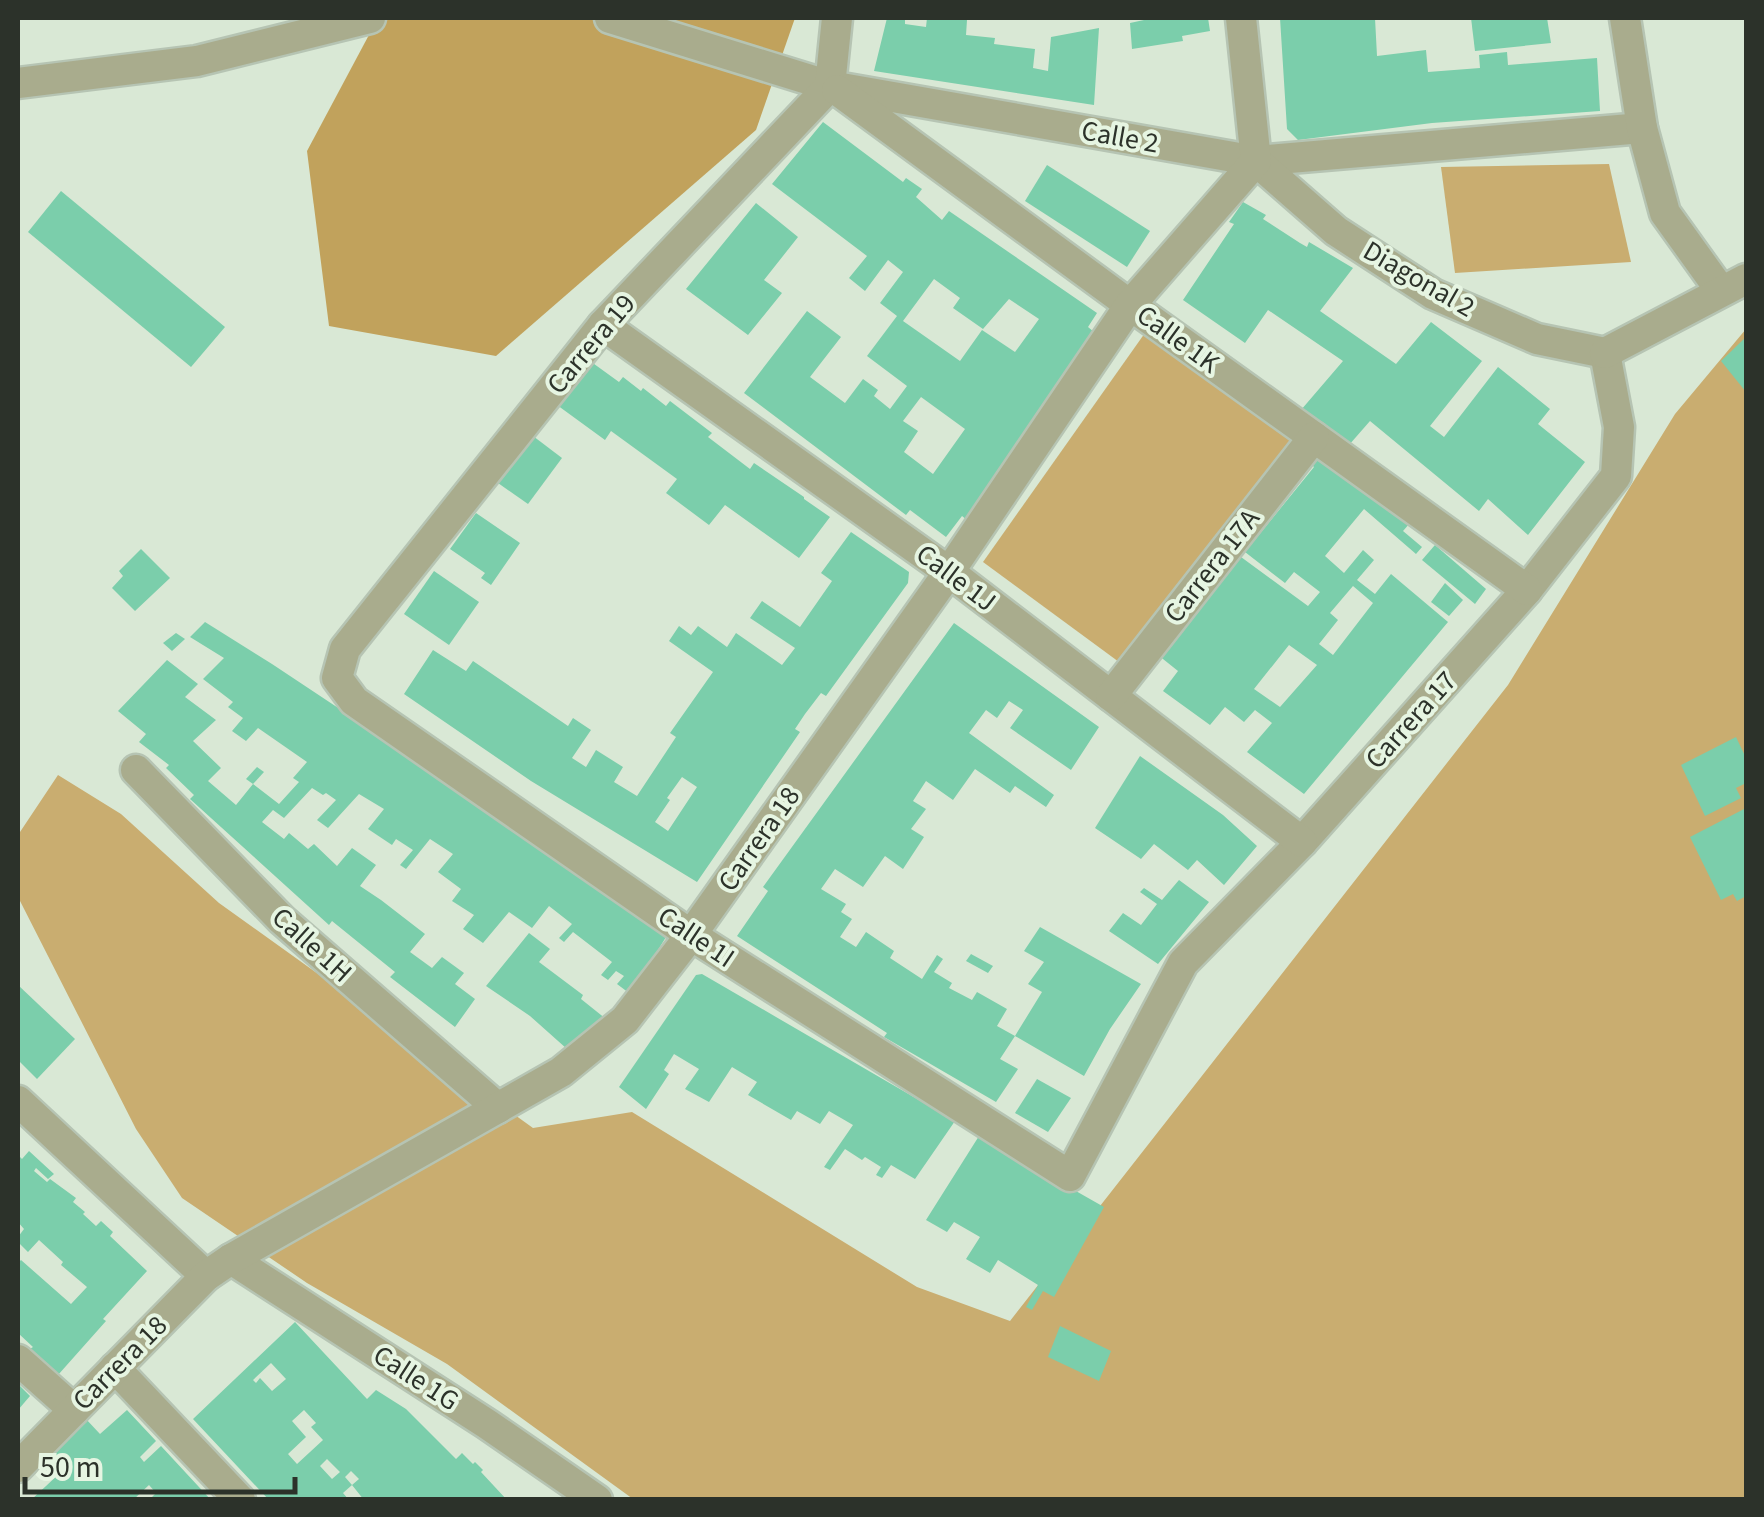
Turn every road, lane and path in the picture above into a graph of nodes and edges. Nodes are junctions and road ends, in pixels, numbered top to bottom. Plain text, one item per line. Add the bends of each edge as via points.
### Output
1 (370, 18) edge
2 (610, 18) edge
3 (837, 18) edge
4 (1242, 18) edge
5 (1625, 18) edge
6 (18, 84) edge
7 (830, 86) junction
8 (1642, 128) junction
9 (1256, 161) junction
10 (1734, 285) edge
11 (1130, 305) junction
12 (603, 325) junction
13 (1606, 353) junction
14 (1314, 437) junction
15 (948, 572) junction
16 (1527, 590) junction
17 (337, 678) joint
18 (1110, 696) junction
19 (136, 770) dead end
20 (1302, 842) junction
21 (691, 935) junction
22 (18, 1102) edge
23 (498, 1108) junction
24 (1070, 1176) joint
25 (219, 1268) junction
26 (18, 1360) edge
27 (114, 1368) junction
28 (74, 1410) junction
29 (18, 1467) edge
30 (240, 1500) edge
31 (597, 1500) edge

1 - 6 street via 197,61
2 - 7 street, Calle 2
3 - 7 street
4 - 9 street
5 - 8 street
7 - 9 street, Calle 2
7 - 11 street, Calle 1K
7 - 12 street, Carrera 19
8 - 9 street, Calle 2
8 - 10 street via 1665,212
9 - 11 street, Carrera 18
9 - 13 street, Diagonal 2 via 1336,230 1434,294 1537,339
10 - 13 street
11 - 14 street, Calle 1K
11 - 15 street, Carrera 18
12 - 15 street, Calle 1J
12 - 17 street, Carrera 19 via 346,649
13 - 16 street, Carrera 17 via 1619,428 1616,476
14 - 16 street, Calle 1K
14 - 18 street, Carrera 17A
15 - 18 street, Calle 1J
15 - 21 street, Carrera 18
16 - 20 street, Carrera 17
17 - 21 street, Calle 1I via 354,700
18 - 20 street, Calle 1J
19 - 23 street, Calle 1H via 282,920
20 - 24 street, Carrera 17 via 1184,962
21 - 23 street, Carrera 18 via 624,1020 561,1072
21 - 24 street, Calle 1I
22 - 25 street, Calle 1G
23 - 25 street, Carrera 18
25 - 27 street, Carrera 18
25 - 31 street, Calle 1G via 487,1424
26 - 28 street
27 - 28 street, Carrera 18
27 - 30 street
28 - 29 street, Carrera 18

